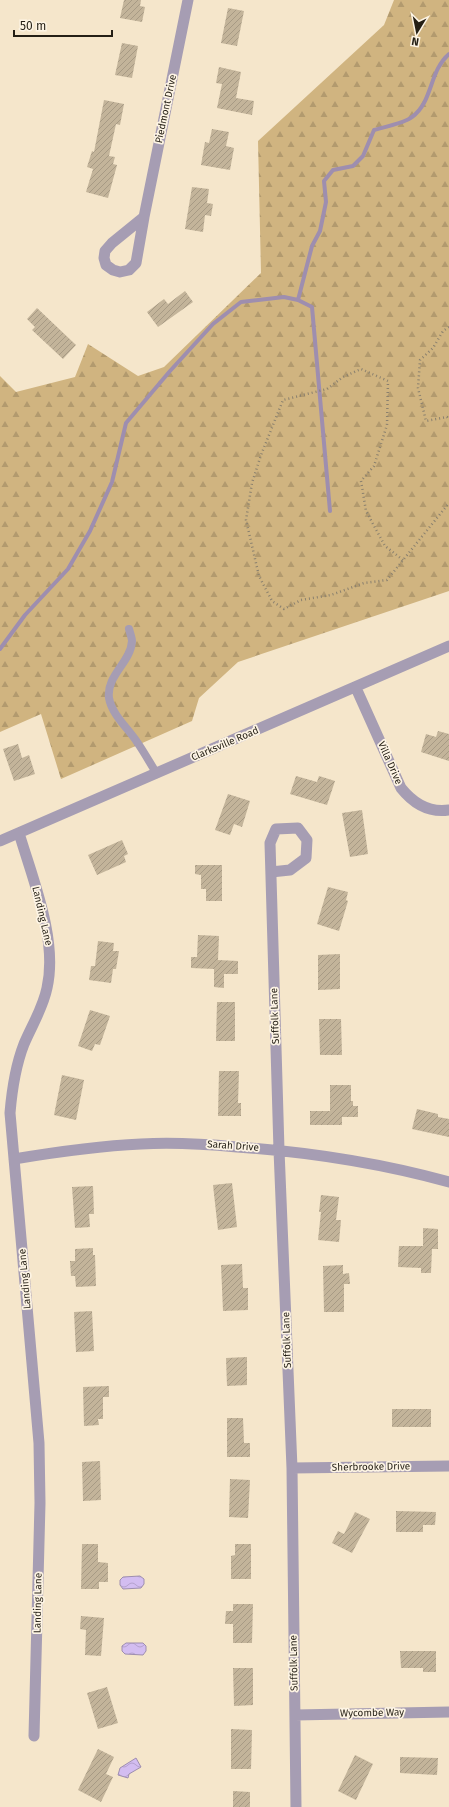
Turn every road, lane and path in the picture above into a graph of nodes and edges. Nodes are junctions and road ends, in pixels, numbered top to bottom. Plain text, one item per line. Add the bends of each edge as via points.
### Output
1 (188, 0) edge
2 (144, 217) junction
3 (449, 327) edge
4 (449, 420) edge
5 (449, 504) edge
6 (403, 560) junction
7 (129, 629) dead end
8 (449, 646) edge
9 (356, 688) junction
10 (157, 774) junction
11 (449, 810) edge
12 (19, 833) junction
13 (0, 841) edge
14 (271, 872) junction
15 (279, 1150) junction
16 (14, 1158) junction
17 (449, 1182) edge
18 (449, 1466) edge
19 (292, 1468) junction
20 (449, 1712) edge
21 (295, 1715) junction
22 (34, 1736) dead end
23 (296, 1807) edge

1 - 2 street, Piedmont Drive
2 - 2 street, Piedmont Drive via 136,263 129,270 113,270 106,265 106,251
3 - 4 path via 442,331 433,348 420,360 418,388 426,421 447,417
5 - 6 path
6 - 6 path via 387,580 364,583 331,594 301,600 284,609 272,601 259,576 246,520 252,483 283,400 327,389 361,369 388,382 387,426 374,466 361,482 366,511 385,546
7 - 10 lane via 132,641 128,654 111,684 109,696 117,717 138,742
8 - 9 street, Clarksville Road
9 - 10 street, Clarksville Road
9 - 11 street, Villa Drive via 401,788 419,805 431,810
10 - 12 street, Clarksville Road
12 - 13 street, Clarksville Road
12 - 16 street, Landing Lane via 46,926 50,945 50,966 42,1008 24,1044 12,1090 10,1113
14 - 14 street, Suffolk Lane via 270,843 276,829 298,828 307,840 306,858 290,870
14 - 15 street, Suffolk Lane
15 - 16 street, Sarah Drive via 193,1143 142,1144
15 - 17 street, Sarah Drive via 375,1164
15 - 19 street, Suffolk Lane
16 - 22 street, Landing Lane via 39,1443 40,1503
18 - 19 street, Sherbrooke Drive
19 - 21 street, Suffolk Lane
20 - 21 street, Wycombe Way
21 - 23 street, Suffolk Lane

